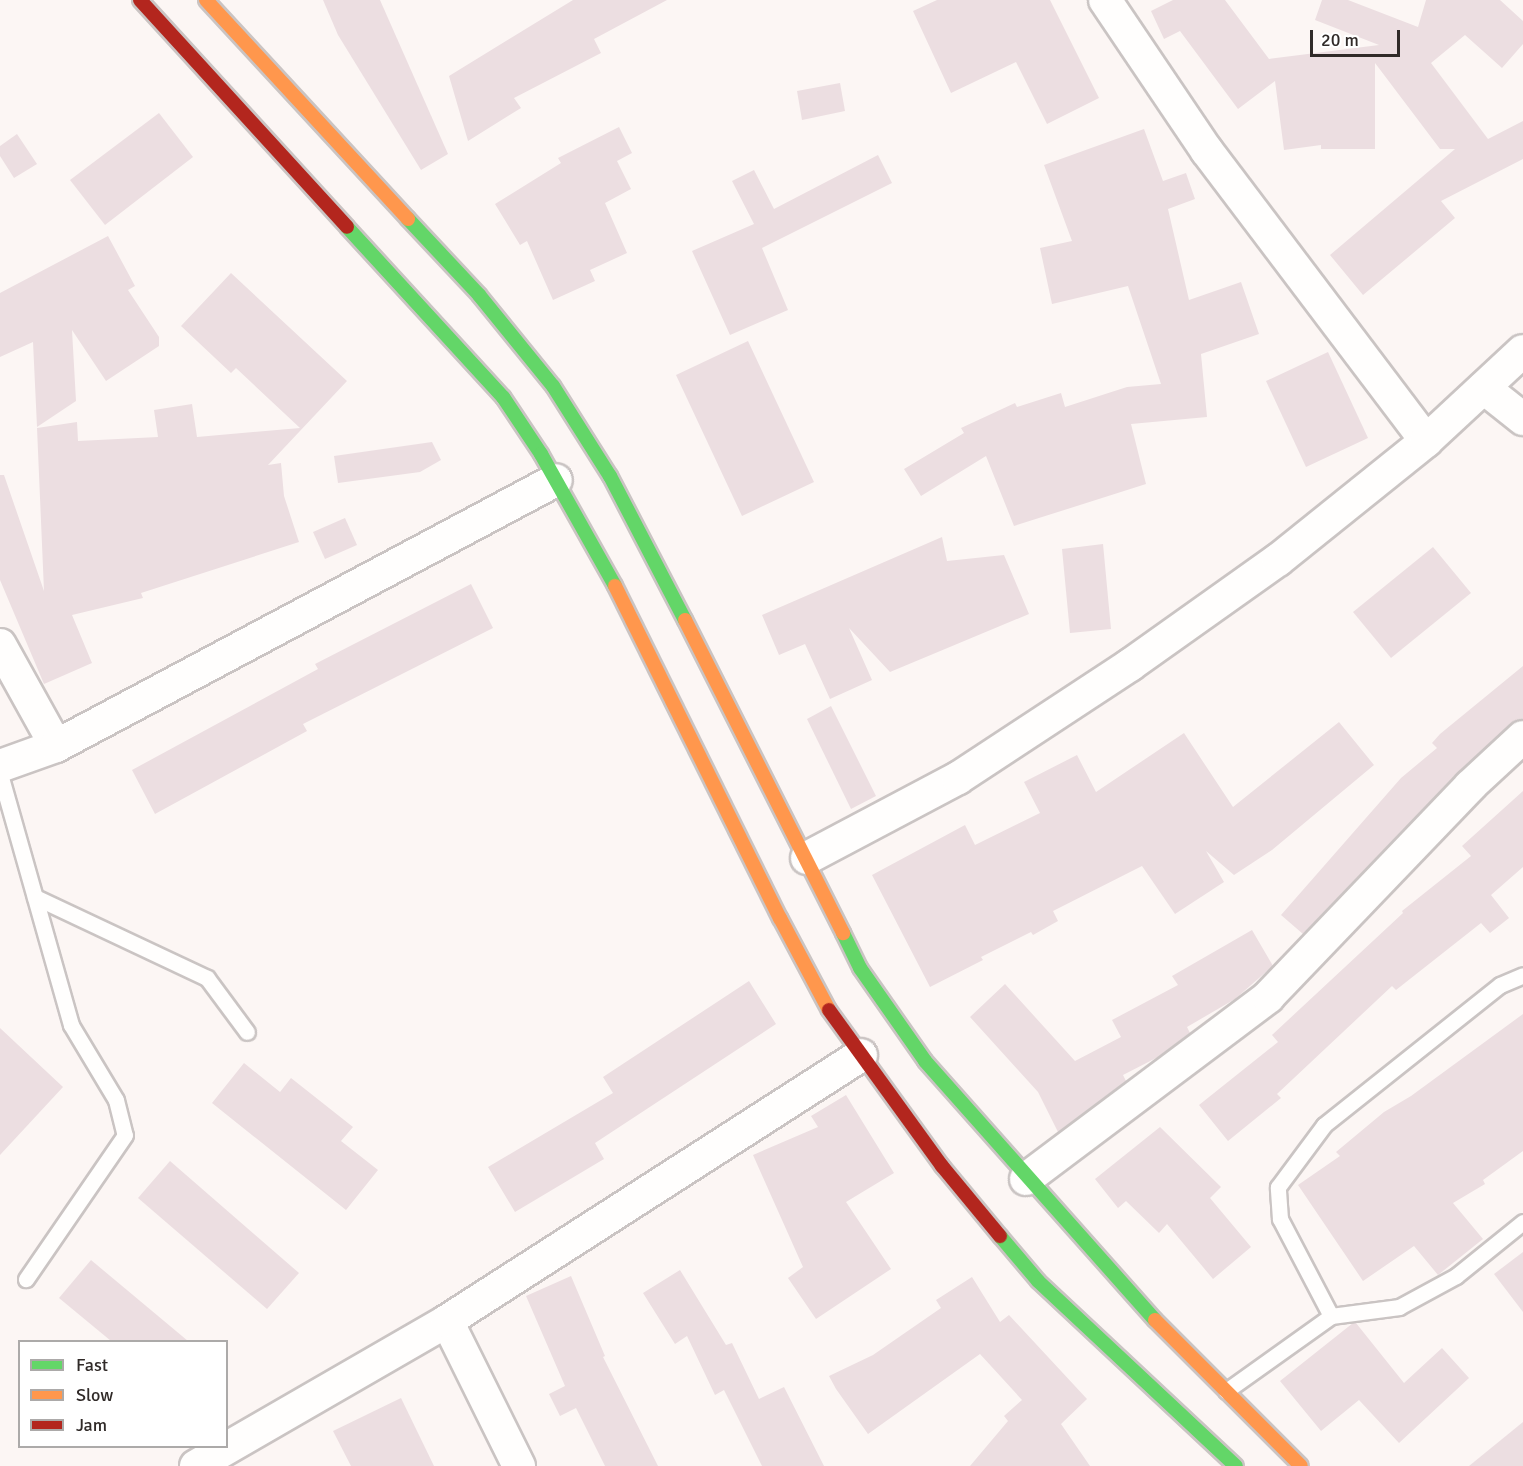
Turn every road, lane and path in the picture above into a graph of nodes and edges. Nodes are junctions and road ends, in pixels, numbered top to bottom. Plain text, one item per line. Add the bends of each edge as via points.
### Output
1 (140, 0) edge
2 (206, 0) edge
3 (1105, 0) edge
4 (1523, 351) edge
5 (1484, 388) junction
6 (1523, 419) edge
7 (1426, 441) junction
8 (556, 480) junction
9 (0, 645) edge
10 (1523, 736) edge
11 (56, 746) junction
12 (0, 766) edge
13 (0, 774) edge
14 (807, 858) junction
15 (35, 897) junction
16 (1523, 975) edge
17 (247, 1032) dead end
18 (861, 1055) junction
19 (1026, 1179) junction
20 (1523, 1222) edge
21 (26, 1280) dead end
22 (1331, 1316) junction
23 (447, 1321) junction
24 (1226, 1391) junction
25 (227, 1448) edge
26 (228, 1448) edge
27 (196, 1466) edge
28 (519, 1466) edge
29 (1236, 1466) edge
30 (1301, 1466) edge

1 - 8 main road via 503,397
2 - 14 main road via 479,295 553,386 610,476
3 - 7 street via 1207,151
4 - 5 street
5 - 6 street
5 - 7 street
7 - 14 street via 1278,560 1130,665 958,778
8 - 11 street
8 - 18 main road via 627,607 823,1001
9 - 11 street
10 - 19 street via 1268,997
11 - 12 street
13 - 15 lane
14 - 19 main road via 860,968 925,1061
15 - 17 lane via 207,978
15 - 21 lane via 71,1025 116,1100 125,1135
16 - 22 lane via 1500,985 1324,1125 1278,1187 1280,1220
18 - 23 street
18 - 29 main road via 942,1166 1038,1281
19 - 24 main road via 1140,1305
20 - 22 lane via 1456,1276 1399,1307
22 - 24 lane
23 - 26 street
23 - 28 street
24 - 30 main road
25 - 27 street

